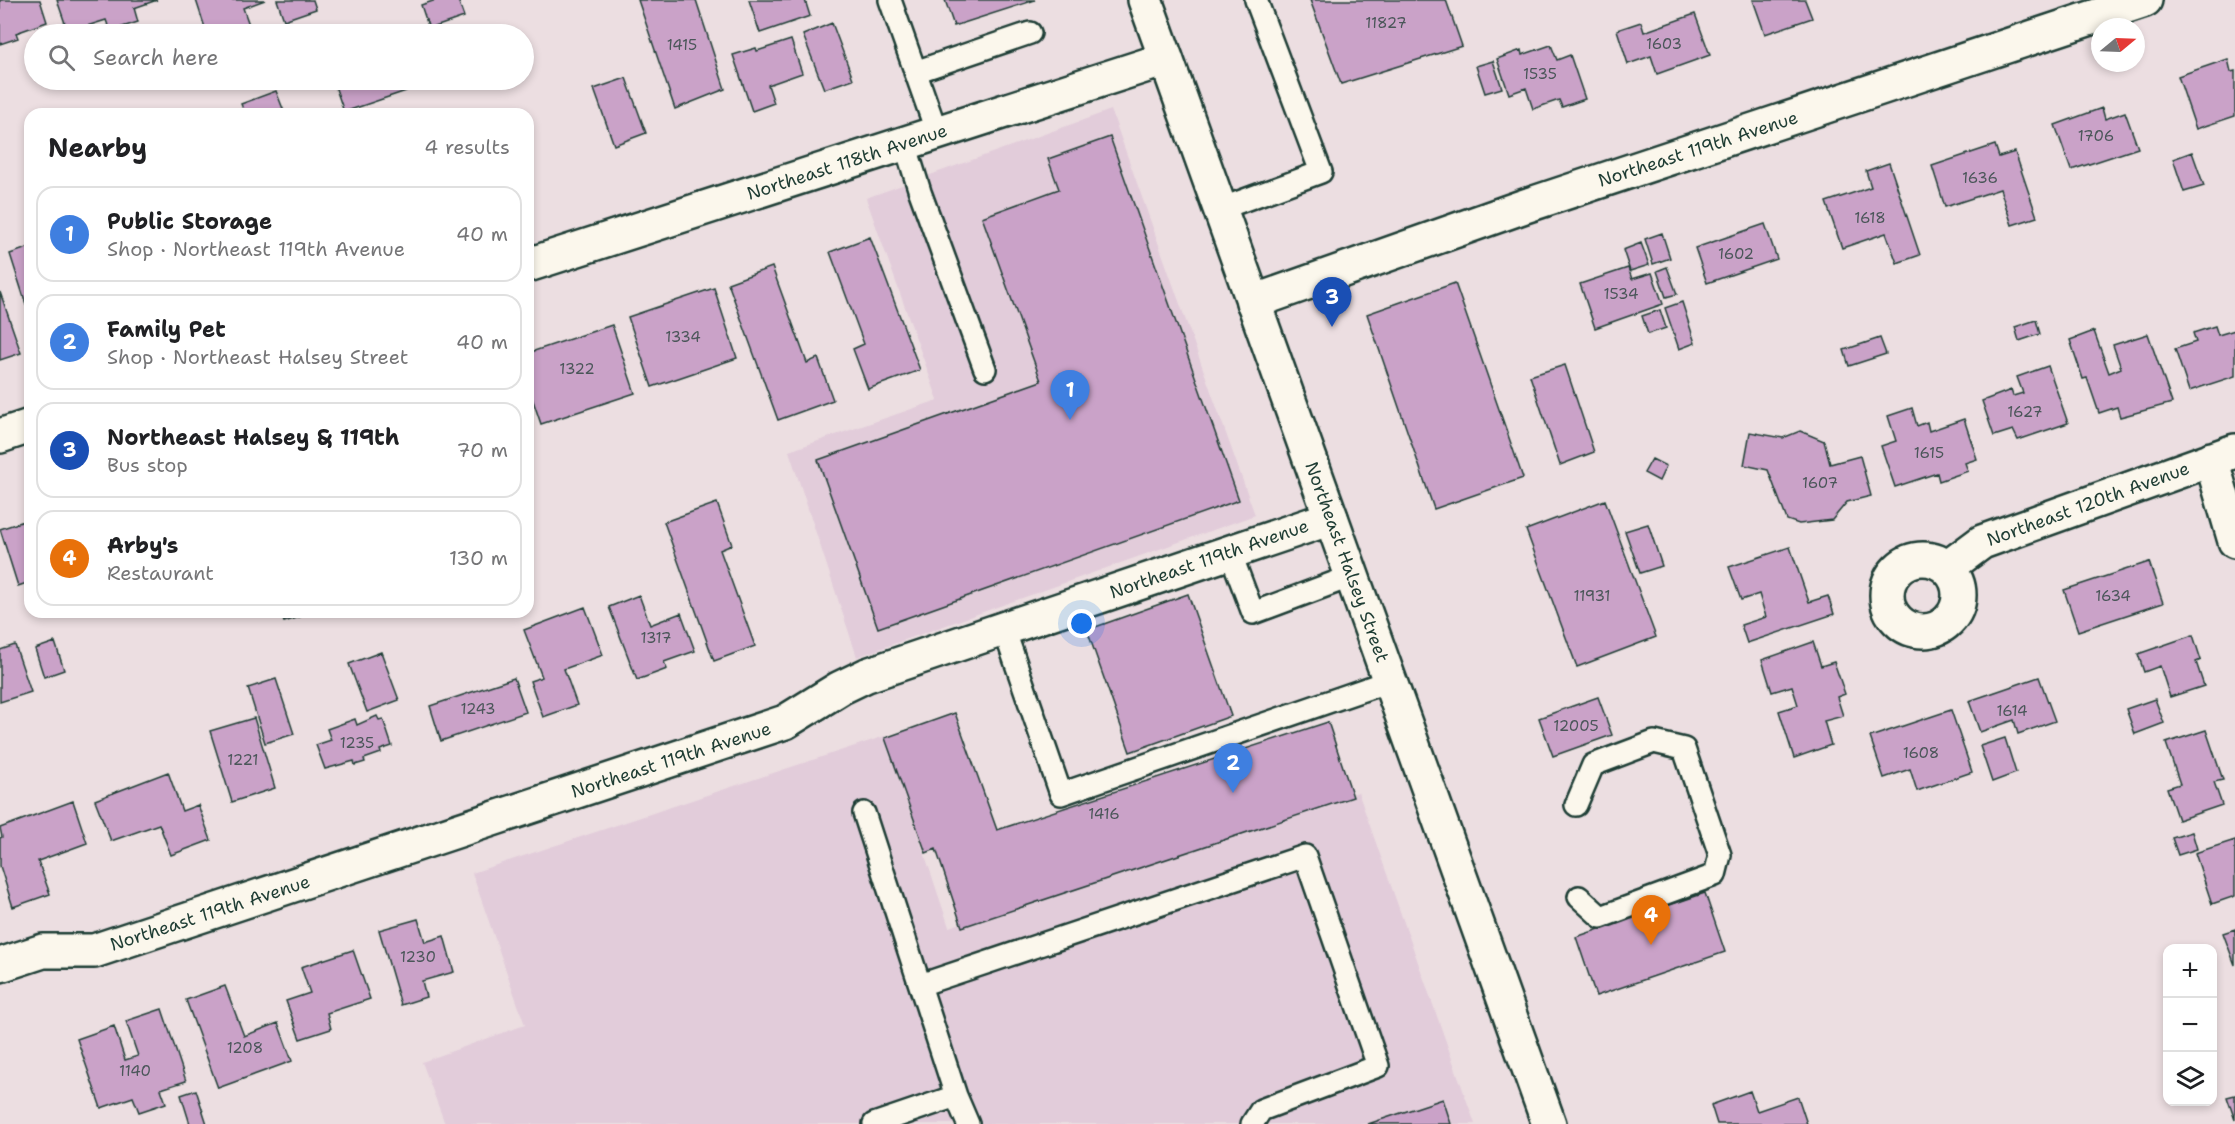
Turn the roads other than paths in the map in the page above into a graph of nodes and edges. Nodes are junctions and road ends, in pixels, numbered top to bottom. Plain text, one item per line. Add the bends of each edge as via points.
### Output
1 (890, 0) edge
2 (1145, 0) edge
3 (1256, 0) edge
4 (2145, 0) edge
5 (1030, 33) dead end
6 (1166, 59) junction
7 (915, 72) junction
8 (937, 133) junction
9 (905, 144) junction
10 (1220, 209) junction
11 (534, 263) edge
12 (1253, 302) junction
13 (985, 369) dead end
14 (24, 428) edge
15 (0, 436) edge
16 (2223, 455) edge
17 (1331, 518) junction
18 (2235, 541) edge
19 (1230, 552) junction
20 (1947, 568) dead end
21 (1352, 576) junction
22 (1004, 629) junction
23 (1389, 681) junction
24 (1576, 804) dead end
25 (864, 813) dead end
26 (1579, 897) dead end
27 (0, 965) edge
28 (920, 985) junction
29 (956, 1096) junction
30 (874, 1124) edge
31 (968, 1124) edge
32 (1252, 1124) edge
33 (1549, 1124) edge

1 - 7 lane
2 - 6 street, Northeast Halsey Street
3 - 10 lane via 1321,172
4 - 12 street, Northeast 119th Avenue via 1522,207
5 - 7 lane
6 - 8 street, Northeast 118th Avenue
6 - 10 street, Northeast Halsey Street
7 - 8 lane
8 - 9 street, Northeast 118th Avenue
9 - 11 street, Northeast 118th Avenue
9 - 13 lane
10 - 12 street, Northeast Halsey Street
12 - 17 street, Northeast Halsey Street
14 - 15 street
16 - 18 street
16 - 20 street, Northeast 120th Avenue via 1982,542
17 - 19 street, Northeast 119th Avenue
17 - 21 street, Northeast Halsey Street
19 - 21 lane via 1253,613
19 - 22 street, Northeast 119th Avenue
21 - 23 street, Northeast Halsey Street
22 - 23 lane via 1061,794
22 - 27 street, Northeast 119th Avenue via 867,675 785,722 94,951 44,951
23 - 33 street, Northeast Halsey Street
24 - 26 lane via 1593,765 1654,742 1684,749 1720,855 1715,875 1601,917
25 - 28 lane
28 - 29 lane
28 - 32 lane via 1305,856 1378,1066 1261,1110
29 - 30 lane
29 - 31 lane

